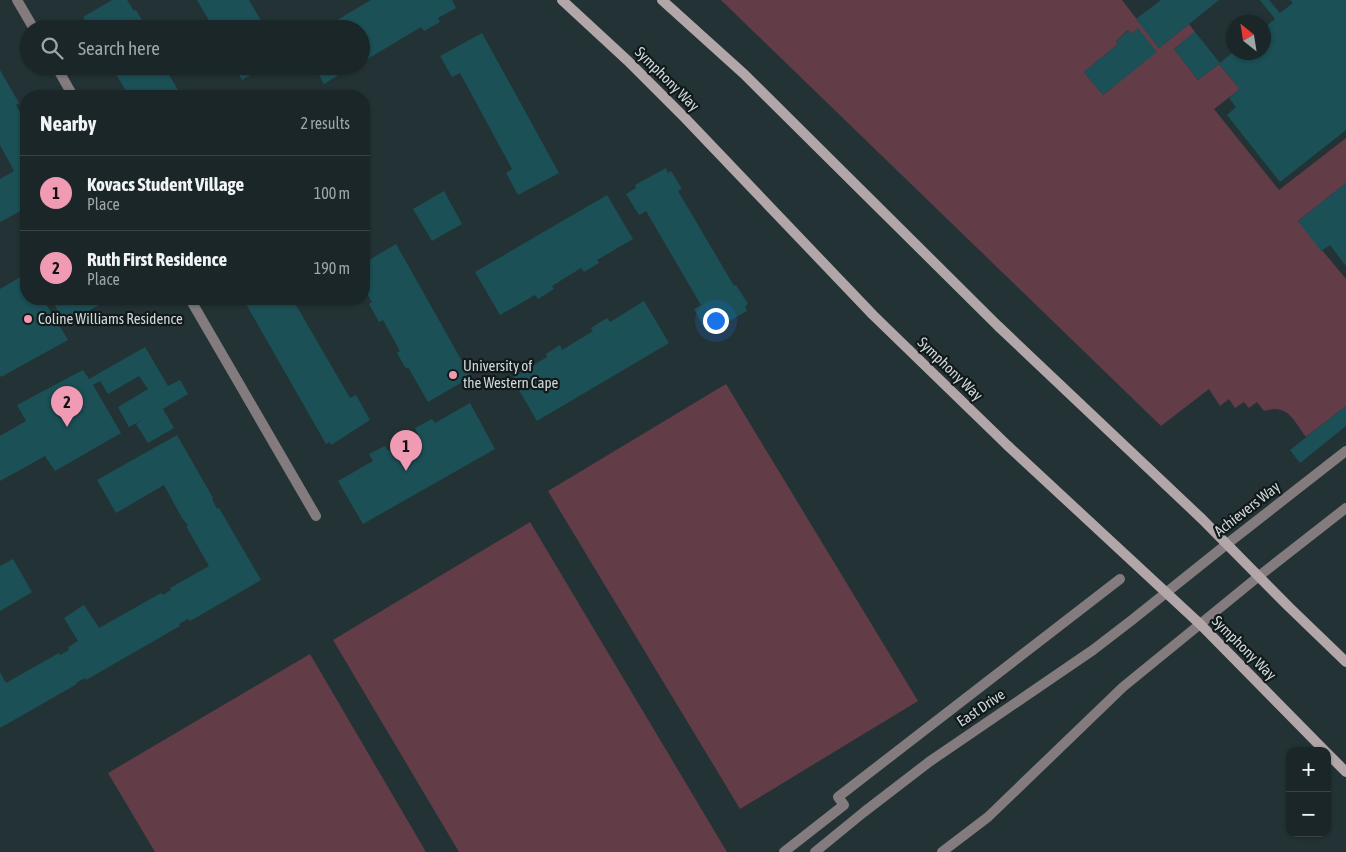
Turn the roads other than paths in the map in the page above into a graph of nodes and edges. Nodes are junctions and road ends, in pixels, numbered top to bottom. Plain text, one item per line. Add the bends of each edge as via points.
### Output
1 (17, 0) edge
2 (562, 0) edge
3 (662, 0) edge
4 (29, 20) edge
5 (61, 75) edge
6 (70, 90) edge
7 (193, 305) edge
8 (1346, 452) edge
9 (1346, 508) edge
10 (316, 516) dead end
11 (1227, 544) junction
12 (1259, 576) junction
13 (1120, 579) dead end
14 (1168, 593) junction
15 (1200, 624) junction
16 (1346, 662) edge
17 (1321, 747) edge
18 (1331, 757) edge
19 (1346, 772) edge
20 (784, 852) edge
21 (815, 852) edge
22 (942, 852) edge

1 - 4 street
2 - 14 main road, Symphony Way via 685,118 873,315 1007,445
3 - 11 main road via 744,74 998,326
5 - 6 street
7 - 10 street
8 - 11 street, Achievers Way
9 - 12 street
11 - 12 main road
11 - 14 street, Achievers Way
12 - 15 street
12 - 16 main road
13 - 20 street via 838,797 844,805
14 - 15 main road, Symphony Way
14 - 21 street, East Drive via 1093,650 929,762
15 - 17 main road, Symphony Way
15 - 22 street via 1123,687 988,817
18 - 19 main road, Symphony Way

